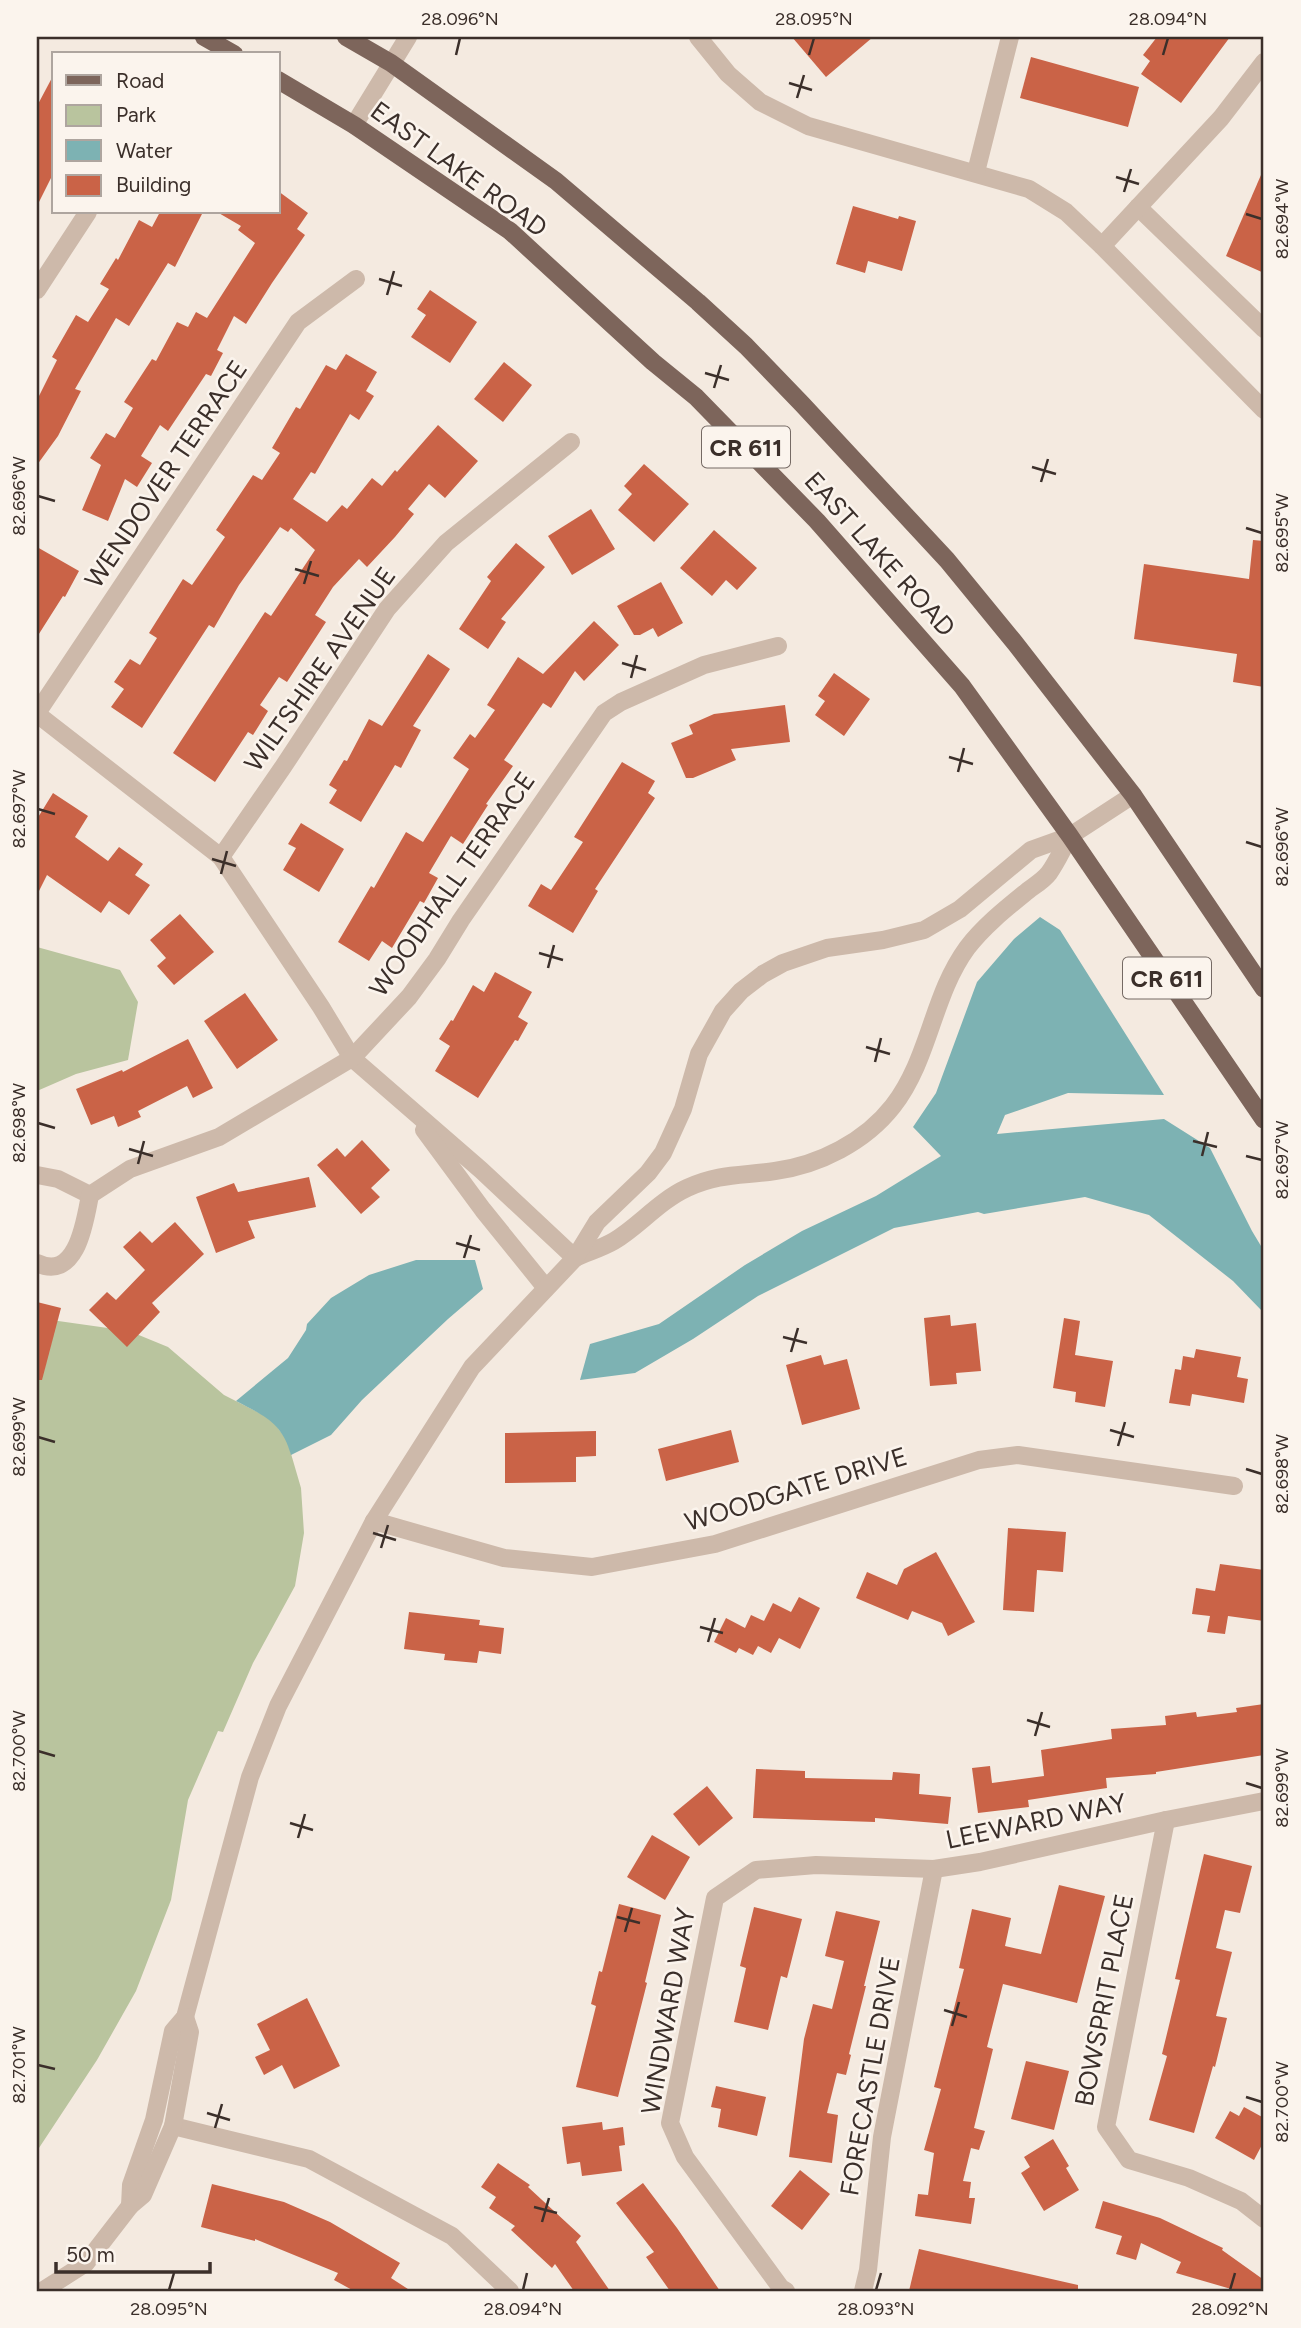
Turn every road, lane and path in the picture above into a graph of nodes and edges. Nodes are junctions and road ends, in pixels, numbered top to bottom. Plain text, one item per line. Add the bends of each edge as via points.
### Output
1 (204, 37) edge
2 (346, 37) edge
3 (408, 37) edge
4 (698, 37) edge
5 (1010, 37) edge
6 (230, 52) edge
7 (1264, 62) edge
8 (391, 63) junction
9 (280, 81) edge
10 (354, 125) junction
11 (976, 172) junction
12 (1138, 207) junction
13 (87, 214) edge
14 (1102, 246) junction
15 (356, 279) dead end
16 (37, 289) edge
17 (1264, 329) edge
18 (1264, 410) edge
19 (571, 442) dead end
20 (778, 646) dead end
21 (37, 713) edge
22 (1133, 795) junction
23 (1070, 836) junction
24 (221, 857) junction
25 (1264, 989) edge
26 (352, 1058) junction
27 (405, 1104) junction
28 (1264, 1121) edge
29 (37, 1175) edge
30 (90, 1195) junction
31 (575, 1258) junction
32 (37, 1263) edge
33 (546, 1288) junction
34 (1234, 1486) dead end
35 (374, 1521) junction
36 (1264, 1801) edge
37 (1166, 1820) junction
38 (816, 1865) joint
39 (934, 1869) junction
40 (185, 2017) junction
41 (173, 2126) junction
42 (130, 2206) junction
43 (1264, 2219) edge
44 (42, 2291) edge
45 (510, 2291) edge
46 (786, 2291) edge
47 (863, 2291) edge

1 - 6 main road
2 - 8 main road, EAST LAKE ROAD / CR 611
3 - 8 street
4 - 11 street via 728,74 760,102 808,126
5 - 11 street
7 - 12 street via 1221,118
8 - 10 street
8 - 22 main road, EAST LAKE ROAD / CR 611 via 556,181 746,346 947,560
9 - 10 main road, EAST LAKE ROAD / CR 611
10 - 23 main road, EAST LAKE ROAD / CR 611 via 510,231 696,397 850,558 962,687
11 - 14 street via 1029,189 1066,212
12 - 14 street
12 - 17 street
13 - 16 street
14 - 18 street
15 - 21 street, WENDOVER TERRACE via 298,322
19 - 24 street, WILTSHIRE AVENUE via 446,543 387,609
20 - 26 street, WOODHALL TERRACE via 704,665 604,713 409,998
21 - 24 street
22 - 23 street
22 - 25 main road, EAST LAKE ROAD / CR 611
23 - 28 main road, EAST LAKE ROAD / CR 611
23 - 31 street via 1048,874 983,929 956,964 917,1068 875,1125 828,1156 792,1168 728,1175 686,1189 615,1240
23 - 31 street via 1031,850 960,909 925,930 803,954 741,991 723,1011 698,1054 678,1122 663,1153 597,1222
24 - 26 street
26 - 27 street
26 - 30 street, WOODHALL TERRACE via 219,1137 130,1169
27 - 31 street
27 - 33 street
29 - 30 street via 58,1179
30 - 32 street via 82,1233 69,1258 56,1266
31 - 33 street
33 - 35 street via 472,1367
34 - 35 street, WOODGATE DRIVE via 1018,1455 979,1460 715,1544 592,1567 504,1558
35 - 40 street via 278,1706 250,1777
36 - 37 street, LEEWARD WAY
37 - 39 street, LEEWARD WAY
37 - 43 street, BOWSPRIT PLACE via 1105,2127 1129,2160 1231,2196
38 - 39 street, LEEWARD WAY
38 - 46 street, WINDWARD WAY via 756,1870 715,1898 670,2123 685,2157
39 - 47 street, FORECASTLE DRIVE via 882,2137
40 - 41 street via 190,2032
40 - 42 street via 173,2031 154,2120 131,2185
41 - 42 street via 143,2195
41 - 45 street via 309,2159 452,2236
42 - 44 street via 86,2263

